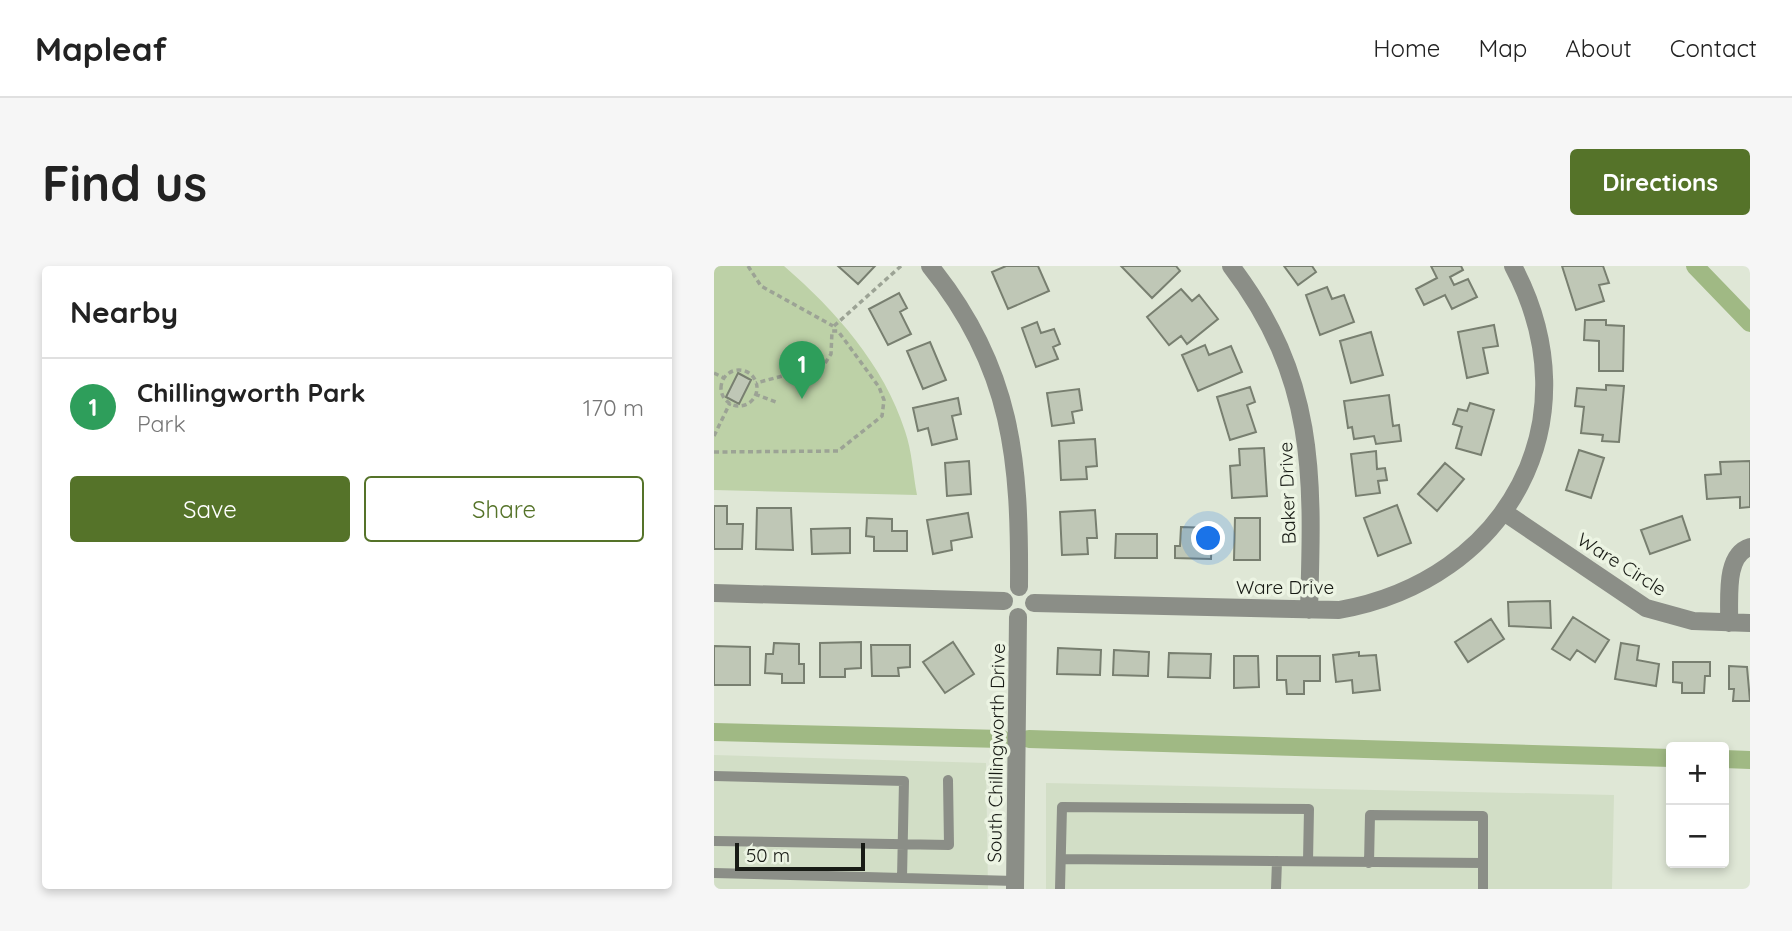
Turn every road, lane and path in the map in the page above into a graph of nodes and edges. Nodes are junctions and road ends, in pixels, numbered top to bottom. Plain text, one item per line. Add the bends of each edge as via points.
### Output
1 (748, 266) edge
2 (901, 266) edge
3 (930, 266) edge
4 (1231, 266) edge
5 (1513, 266) edge
6 (833, 328) junction
7 (714, 373) edge
8 (724, 378) junction
9 (756, 383) junction
10 (755, 394) junction
11 (776, 402) dead end
12 (730, 403) junction
13 (714, 436) edge
14 (714, 452) edge
15 (1504, 512) junction
16 (1750, 547) edge
17 (1018, 587) junction
18 (714, 593) edge
19 (1004, 601) junction
20 (1034, 603) junction
21 (1309, 610) junction
22 (1018, 617) junction
23 (1729, 623) junction
24 (1750, 623) edge
25 (714, 776) edge
26 (948, 780) dead end
27 (714, 841) edge
28 (903, 845) junction
29 (1061, 859) junction
30 (1276, 861) junction
31 (1308, 861) junction
32 (1369, 863) junction
33 (1483, 863) junction
34 (714, 873) edge
35 (782, 875) junction
36 (902, 878) junction
37 (1015, 885) edge
38 (782, 889) edge
39 (1060, 889) edge
40 (1276, 889) edge
41 (1483, 889) edge

1 - 6 path via 761,286
2 - 6 path
3 - 17 street via 982,348 1007,419 1016,463
4 - 21 street, Baker Drive via 1270,326 1301,407 1312,494
5 - 15 street, Ware Drive via 1535,316 1544,386 1535,447
6 - 9 path via 831,354 824,365
6 - 14 path via 879,387 884,400 878,422 838,451
7 - 8 path
8 - 9 path via 741,370
8 - 12 path via 722,394
9 - 10 path
10 - 11 path
10 - 12 path via 746,404
12 - 13 path
15 - 21 street, Ware Drive via 1463,557 1412,589 1369,604
15 - 23 street, Ware Circle via 1646,608 1693,621
16 - 23 street via 1733,559
17 - 19 street
17 - 20 street via 1030,591
18 - 19 street
19 - 22 street via 1008,613
20 - 21 street, Ware Drive
20 - 22 street via 1030,613
22 - 37 street, South Chillingworth Drive
23 - 24 street, Ware Circle
25 - 28 lane via 904,781
26 - 28 lane via 949,845
27 - 28 lane
28 - 36 lane
29 - 30 lane
29 - 31 lane via 1062,807 1309,809
29 - 39 lane
30 - 31 lane
30 - 40 lane
31 - 32 lane
32 - 33 lane
32 - 33 lane via 1370,815 1483,816
33 - 41 lane
34 - 35 lane
35 - 36 lane
35 - 38 lane
36 - 37 lane

